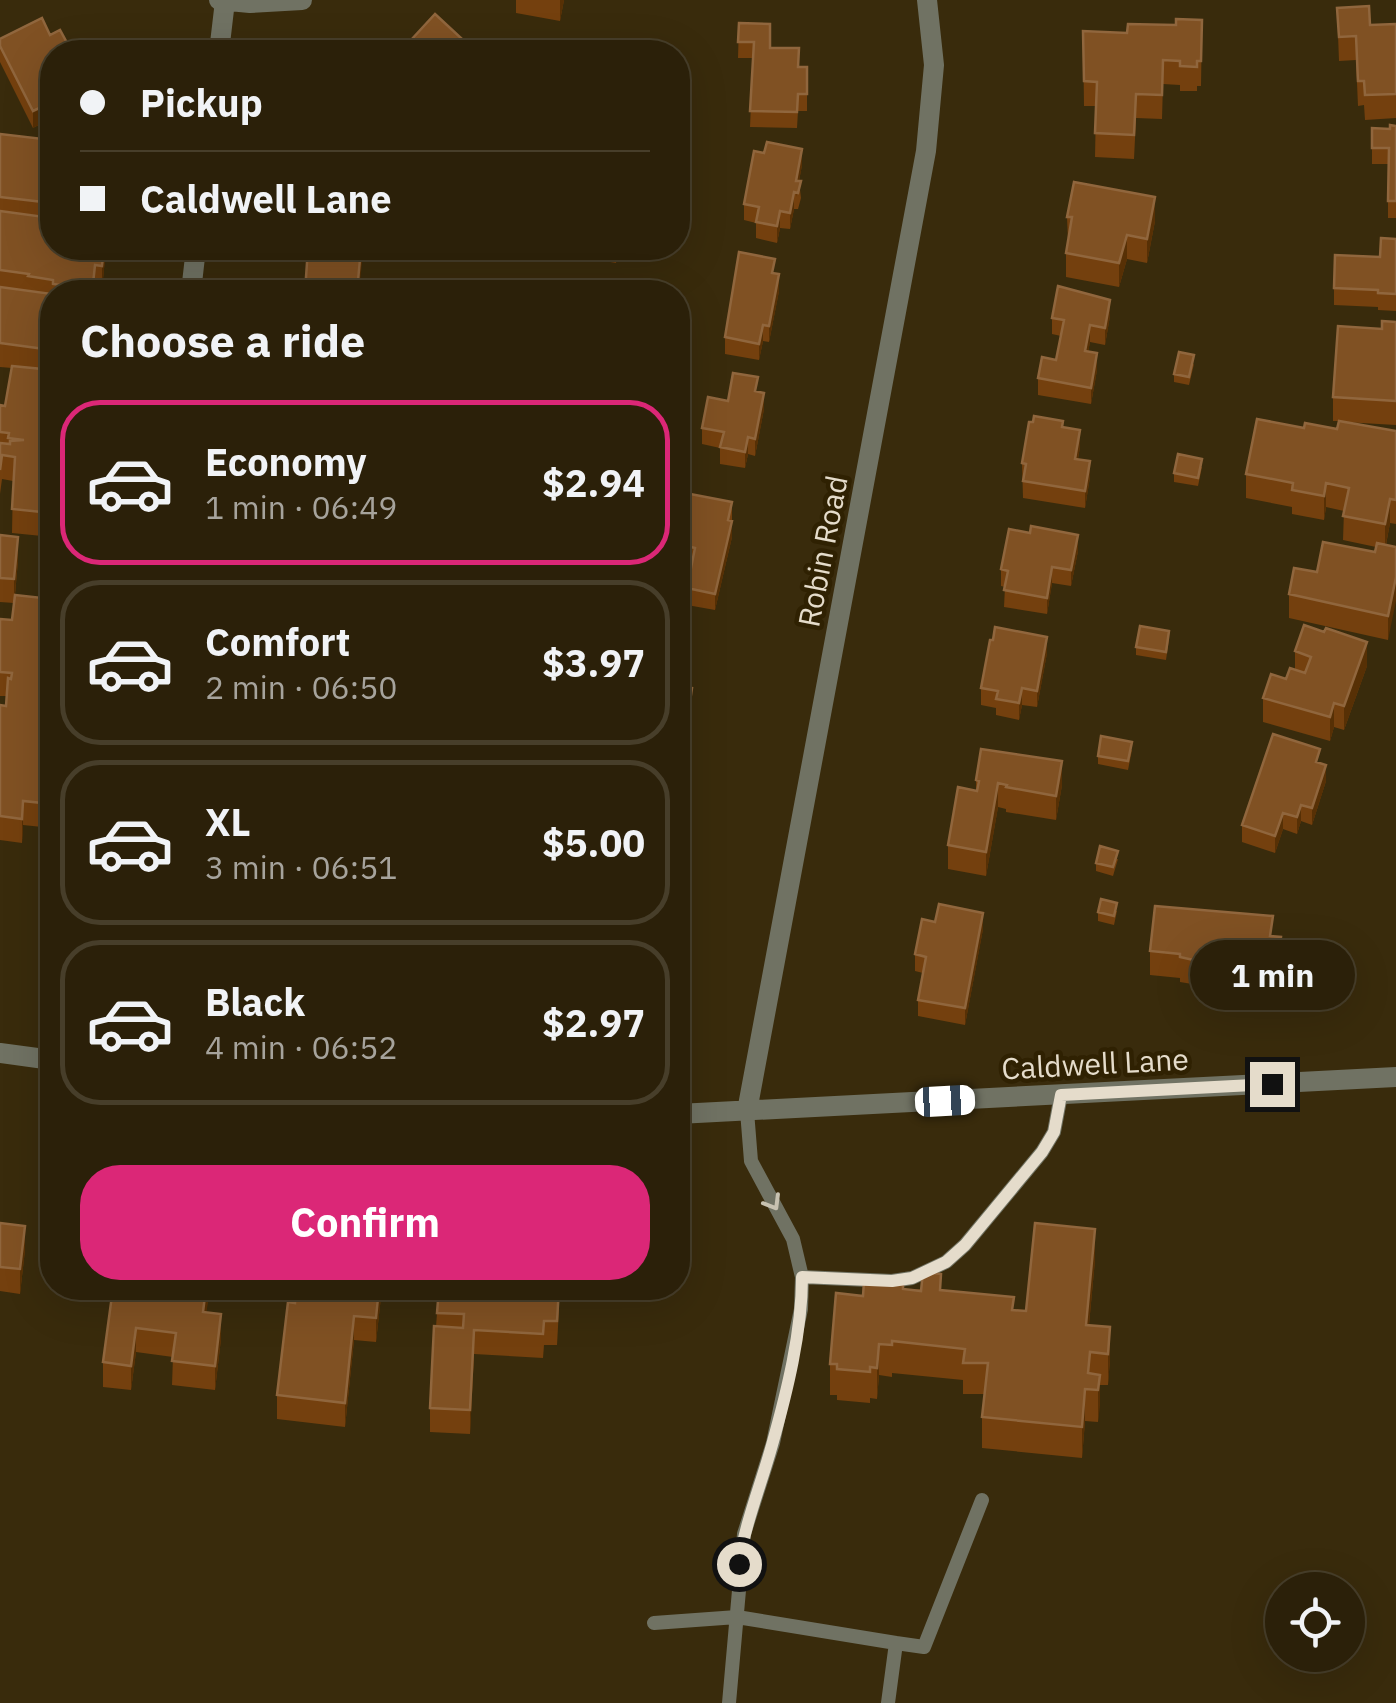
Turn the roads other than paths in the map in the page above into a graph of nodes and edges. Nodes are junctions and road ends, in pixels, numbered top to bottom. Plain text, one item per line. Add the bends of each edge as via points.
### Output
1 (222, 0) edge
2 (302, 0) edge
3 (927, 0) edge
4 (219, 40) edge
5 (0, 1053) edge
6 (40, 1058) edge
7 (1396, 1077) edge
8 (1061, 1095) junction
9 (747, 1111) junction
10 (690, 1113) edge
11 (802, 1277) junction
12 (982, 1500) dead end
13 (737, 1617) junction
14 (654, 1623) dead end
15 (896, 1643) junction
16 (728, 1703) edge
17 (888, 1703) edge

1 - 2 street
1 - 4 street
3 - 9 street, Robin Road via 934,65 926,151
5 - 6 street
7 - 8 street, Caldwell Lane
8 - 9 street, Caldwell Lane
8 - 11 lane via 1054,1132 1042,1152 946,1262 892,1281
9 - 10 street, Caldwell Lane
9 -> 11 lane via 751,1161 793,1239
11 - 13 lane via 773,1443 744,1534
12 - 15 lane via 924,1647
13 - 14 lane
13 - 15 lane
13 - 16 lane
15 - 17 lane

